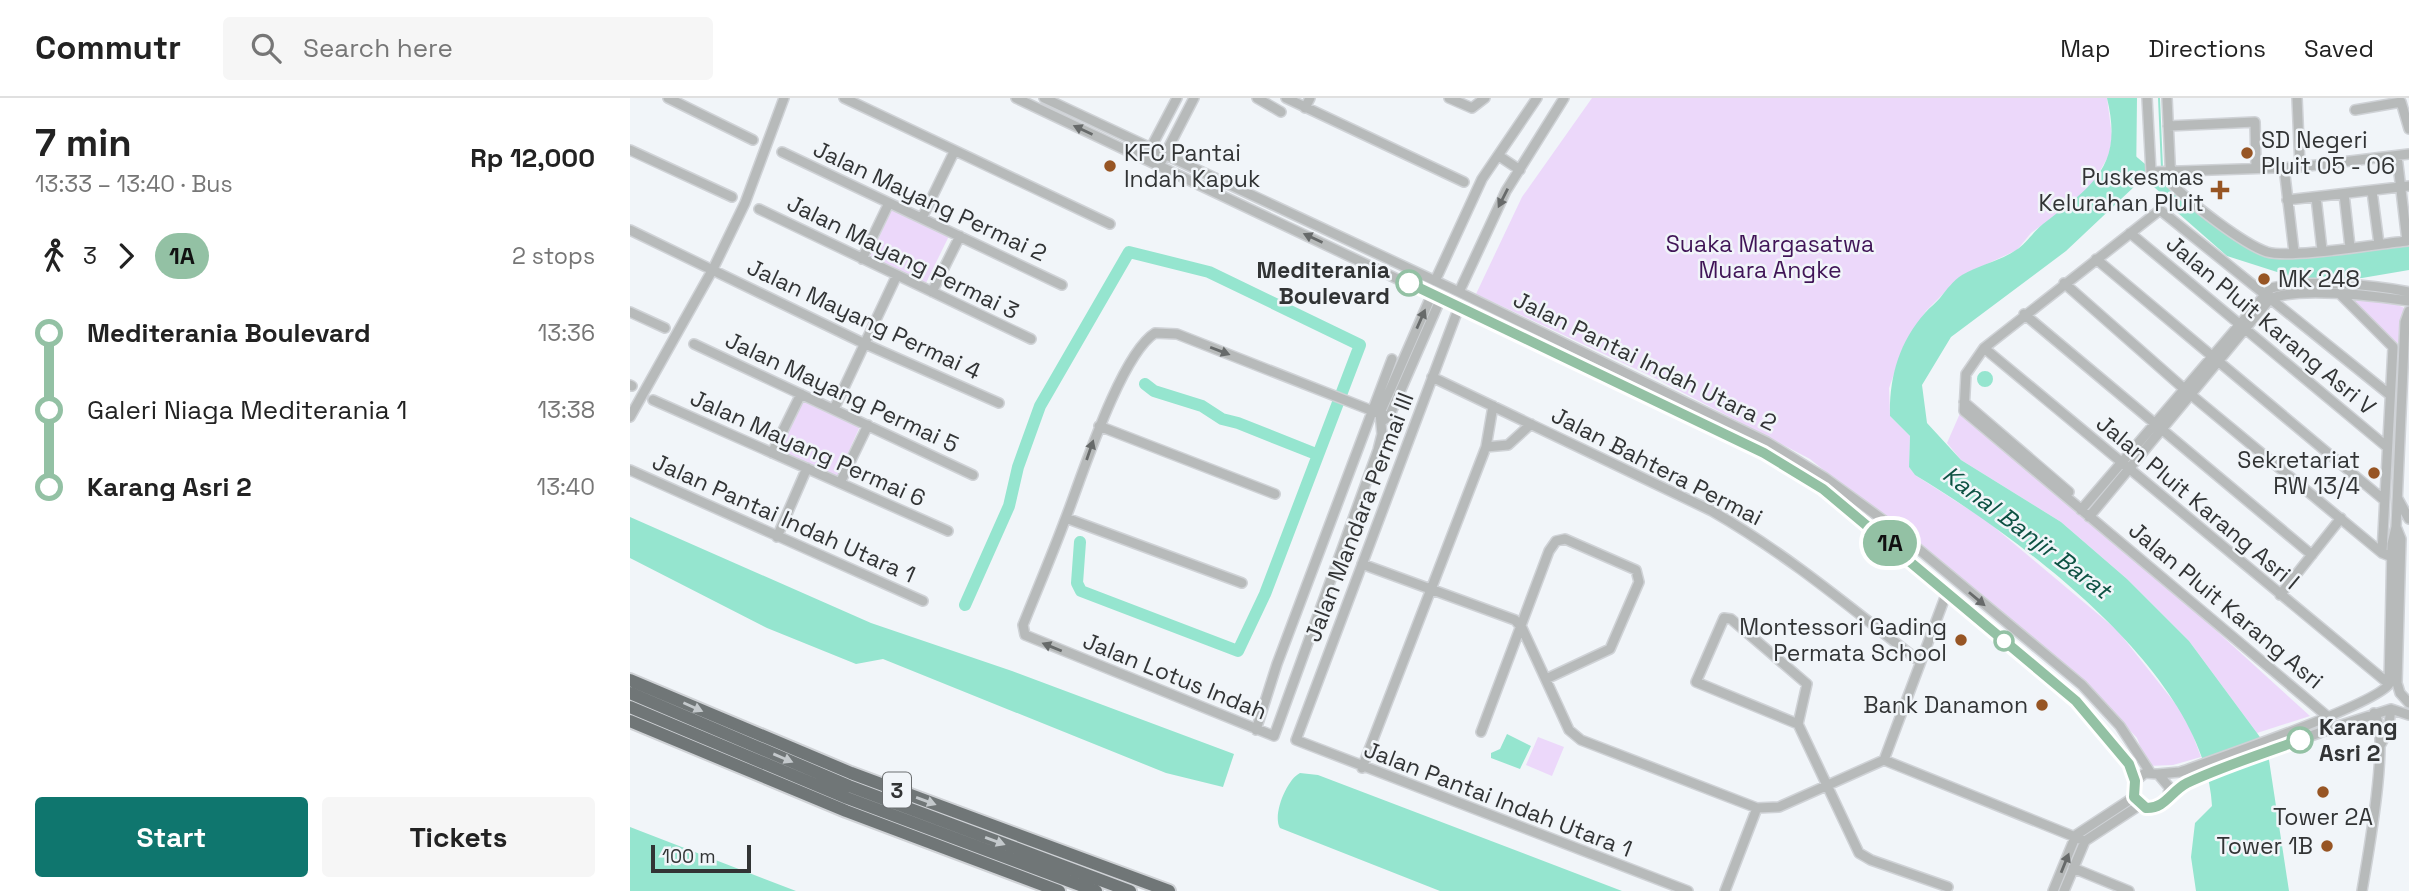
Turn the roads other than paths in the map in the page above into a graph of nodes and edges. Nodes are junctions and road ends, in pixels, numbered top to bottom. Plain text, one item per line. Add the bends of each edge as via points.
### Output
1 (668, 98) edge
2 (784, 98) edge
3 (844, 98) edge
4 (1016, 98) edge
5 (1044, 98) edge
6 (1177, 98) edge
7 (1194, 98) edge
8 (1257, 98) edge
9 (1286, 98) edge
10 (1450, 98) edge
11 (1485, 98) edge
12 (1537, 98) edge
13 (1564, 98) edge
14 (2147, 98) edge
15 (2167, 98) edge
16 (2297, 98) edge
17 (1308, 103) edge
18 (2355, 110) dead end
19 (1282, 112) dead end
20 (2168, 126) junction
21 (2409, 129) edge
22 (753, 140) dead end
23 (1151, 147) junction
24 (630, 150) edge
25 (782, 152) dead end
26 (954, 152) junction
27 (1165, 154) junction
28 (2409, 155) edge
29 (1499, 156) junction
30 (2398, 156) junction
31 (1145, 159) junction
32 (1159, 166) junction
33 (2256, 167) junction
34 (2284, 167) junction
35 (2300, 167) junction
36 (1520, 170) junction
37 (2167, 171) junction
38 (1464, 182) dead end
39 (2405, 187) edge
40 (2372, 191) junction
41 (2344, 194) junction
42 (732, 197) dead end
43 (2316, 197) junction
44 (2287, 200) junction
45 (889, 203) junction
46 (759, 209) dead end
47 (922, 218) junction
48 (1110, 223) dead end
49 (630, 230) edge
50 (2130, 233) junction
51 (960, 236) junction
52 (2379, 244) junction
53 (2350, 247) junction
54 (2322, 250) junction
55 (2294, 252) junction
56 (862, 259) junction
57 (2096, 259) junction
58 (713, 269) junction
59 (1409, 270) junction
60 (897, 275) junction
61 (1435, 281) junction
62 (2064, 283) junction
63 (1062, 285) dead end
64 (2339, 285) junction
65 (932, 292) junction
66 (1459, 292) junction
67 (2409, 292) edge
68 (1436, 296) junction
69 (2340, 296) junction
70 (2267, 297) junction
71 (2409, 301) edge
72 (1459, 307) junction
73 (2409, 310) edge
74 (630, 312) edge
75 (2024, 314) junction
76 (2242, 326) junction
77 (665, 328) dead end
78 (1031, 340) dead end
79 (863, 343) junction
80 (694, 344) dead end
81 (1984, 348) junction
82 (2216, 358) junction
83 (1392, 359) dead end
84 (1432, 377) junction
85 (2187, 391) junction
86 (801, 394) junction
87 (2390, 395) junction
88 (653, 400) dead end
89 (999, 403) dead end
90 (1493, 406) junction
91 (834, 410) junction
92 (1381, 415) junction
93 (630, 417) edge
94 (1531, 424) junction
95 (868, 425) junction
96 (1099, 426) junction
97 (2158, 428) junction
98 (1486, 447) junction
99 (2387, 447) junction
100 (772, 453) junction
101 (2125, 467) junction
102 (807, 468) junction
103 (630, 470) edge
104 (973, 475) dead end
105 (840, 483) junction
106 (1275, 494) dead end
107 (2397, 496) junction
108 (2384, 500) junction
109 (2082, 508) junction
110 (2091, 515) junction
111 (1066, 517) junction
112 (2341, 518) junction
113 (2409, 519) edge
114 (948, 531) dead end
115 (776, 537) junction
116 (2401, 539) edge
117 (2382, 553) junction
118 (2312, 555) junction
119 (2392, 557) junction
120 (1362, 564) junction
121 (1242, 583) dead end
122 (1432, 590) junction
123 (2398, 590) junction
124 (1947, 592) junction
125 (2409, 593) edge
126 (2280, 596) junction
127 (923, 601) dead end
128 (1522, 628) junction
129 (1919, 660) junction
130 (1546, 678) junction
131 (630, 680) edge
132 (2389, 684) junction
133 (630, 693) edge
134 (2409, 703) edge
135 (630, 707) edge
136 (2391, 709) junction
137 (2374, 713) junction
138 (2409, 715) edge
139 (2327, 716) junction
140 (630, 721) edge
141 (1798, 724) junction
142 (1256, 730) junction
143 (1481, 732) dead end
144 (1296, 740) joint
145 (2380, 746) junction
146 (1884, 760) junction
147 (1362, 768) junction
148 (2152, 772) junction
149 (2135, 779) junction
150 (1828, 787) junction
151 (2168, 798) junction
152 (2137, 801) junction
153 (1757, 808) junction
154 (2114, 816) junction
155 (2076, 835) junction
156 (2085, 841) junction
157 (2073, 868) junction
158 (1948, 887) dead end
159 (2110, 887) edge
160 (1059, 891) edge
161 (1096, 891) edge
162 (1130, 891) edge
163 (1169, 891) edge
164 (1688, 891) edge
165 (1725, 891) edge
166 (2053, 891) edge
167 (2064, 891) edge
168 (2129, 891) edge
169 (2362, 891) edge

1 - 22 street
2 - 58 street via 745,203
3 - 26 street
31 -> 4 street, Jalan Pantai Indah Utara 2
5 - 23 street, Jalan Pantai Indah Utara 2
6 - 23 street
7 - 27 street
8 - 19 street
9 - 17 street
10 - 11 street via 1475,108
12 - 29 street
13 - 36 street
14 - 37 street via 2149,170
15 - 20 street
16 - 35 street
17 - 38 street
18 - 21 street via 2401,102
20 - 33 street via 2255,122
20 - 37 street
23 - 27 street, Jalan Pantai Indah Utara 2
23 - 31 street
24 - 42 street
25 - 45 street, Jalan Mayang Permai 2
26 - 47 street
26 - 48 street
27 - 32 street
27 - 59 street, Jalan Pantai Indah Utara 2
28 - 30 street
29 - 36 street
29 - 61 street via 1471,201
30 - 35 street
30 - 39 street
31 - 32 street, Jalan Pantai Indah Utara 2
68 -> 32 street, Jalan Pantai Indah Utara 2
33 - 34 street
33 - 37 street
34 - 35 street
34 - 44 street
36 -> 66 street
37 - 55 street via 2180,192 2238,235 2268,252
39 - 40 street
39 - 52 street via 2407,241
40 - 41 street
40 - 52 street
41 - 43 street
41 - 53 street
43 - 44 street
43 - 54 street
44 - 55 street
45 - 47 street, Jalan Mayang Permai 2
45 - 56 street
46 - 56 street, Jalan Mayang Permai 3
47 - 51 street, Jalan Mayang Permai 2
49 - 58 street, Jalan Mayang Permai 4
50 - 57 street
50 - 70 street via 2160,210
50 - 76 street, Jalan Pluit Karang Asri V
51 - 63 street, Jalan Mayang Permai 2
51 - 65 street
52 - 53 street
53 - 54 street
54 - 55 street
56 - 60 street, Jalan Mayang Permai 3
57 - 62 street
57 - 82 street
58 - 79 street, Jalan Mayang Permai 4
58 - 93 street
59 - 61 street, Jalan Pantai Indah Utara 2
59 - 68 street via 1412,278 1434,289
60 - 65 street, Jalan Mayang Permai 3
60 - 79 street
61 - 66 street, Jalan Pantai Indah Utara 2
62 - 75 street
62 - 85 street
64 - 67 street
64 - 69 street
64 - 70 street via 2278,286
65 - 78 street, Jalan Mayang Permai 3
66 -> 148 street, Jalan Pantai Indah Utara 2 via 1767,442 1825,477 2082,685 2120,726
68 - 72 street, Jalan Pantai Indah Utara 2
68 - 92 street, Jalan Lotus Indah
69 - 70 street
69 - 71 street
69 - 87 street via 2391,343
70 - 76 street
70 - 87 street
72 - 84 street, Jalan Mandara Permai III
72 - 124 street, Jalan Pantai Indah Utara 2 via 1764,453 1823,489
73 - 107 street
74 - 77 street
75 - 81 street
75 - 97 street
76 - 82 street
76 - 99 street, Jalan Pluit Karang Asri V
79 - 89 street, Jalan Mayang Permai 4
79 - 91 street
80 - 86 street, Jalan Mayang Permai 5
81 - 101 street, Jalan Pluit Karang Asri I
81 - 109 street, Jalan Pluit Karang Asri via 1966,374 1964,402
82 - 85 street
82 - 108 street
83 - 92 street
84 - 90 street, Jalan Bahtera Permai
84 - 120 street, Jalan Mandara Permai III
85 - 97 street
85 - 112 street
86 - 91 street, Jalan Mayang Permai 5
86 - 100 street
87 - 99 street
88 - 100 street, Jalan Mayang Permai 6
90 - 94 street, Jalan Bahtera Permai
90 - 98 street
91 - 95 street, Jalan Mayang Permai 5
96 -> 92 street, Jalan Lotus Indah via 1146,339 1165,331
92 - 142 street via 1277,664
92 - 142 street, Jalan Lotus Indah via 1378,450 1274,736
94 - 98 street via 1508,445
94 - 129 street, Jalan Bahtera Permai via 1749,532 1816,578
95 - 104 street, Jalan Mayang Permai 5
95 - 105 street
96 - 106 street
111 -> 96 street, Jalan Lotus Indah
97 - 101 street
97 - 118 street
98 - 122 street
99 - 108 street
100 - 102 street, Jalan Mayang Permai 6
101 - 109 street
101 - 110 street
101 - 126 street, Jalan Pluit Karang Asri I
102 - 105 street, Jalan Mayang Permai 6
102 - 115 street
103 - 115 street, Jalan Pantai Indah Utara 1
105 - 114 street, Jalan Mayang Permai 6
107 - 113 street
107 - 116 street via 2396,527
108 - 117 street
109 - 110 street, Jalan Pluit Karang Asri
110 - 139 street, Jalan Pluit Karang Asri
111 - 121 street
142 -> 111 street, Jalan Lotus Indah via 1025,635 1023,625
112 - 117 street
112 - 118 street
115 - 127 street, Jalan Pantai Indah Utara 1
116 - 119 street
116 - 123 street
117 - 119 street
118 - 126 street
119 - 132 street
120 - 122 street
120 - 144 street, Jalan Mandara Permai III
122 - 128 street via 1515,620
122 - 147 street
123 - 125 street
123 - 134 street via 2396,683
124 - 129 street
124 - 149 street, Jalan Pantai Indah Utara 2 via 2076,701 2121,751
126 - 132 street, Jalan Pluit Karang Asri I
128 - 130 street
128 - 130 street via 1556,541 1565,539 1636,570 1639,582 1610,649
128 - 143 street
129 - 146 street
130 - 153 street via 1569,730 1581,740
131 -> 163 highway, 3 via 851,773
132 - 139 street via 2379,694
133 -> 162 highway, 3 via 849,786
135 - 161 highway, 3 via 847,798
136 - 137 street
136 - 138 street
136 - 145 street
137 - 145 street
137 - 151 street via 2207,774
139 - 148 street via 2180,772
140 - 160 highway, 3 via 846,811
141 - 141 street via 1696,682 1724,618 1731,619 1807,684
141 - 150 street
144 - 147 street, Jalan Pantai Indah Utara 1
145 - 169 street
146 - 150 street
146 - 155 street
147 - 164 street, Jalan Pantai Indah Utara 1
148 - 149 street
148 - 151 street via 2167,781
149 - 152 street
150 - 153 street via 1779,807
150 - 158 street via 1863,857
151 - 152 street via 2153,808
152 - 154 street
153 - 165 street
154 - 155 street
154 - 156 street
155 - 156 street
166 -> 155 street
156 - 157 street
157 - 159 street
157 - 167 street
159 - 168 street

